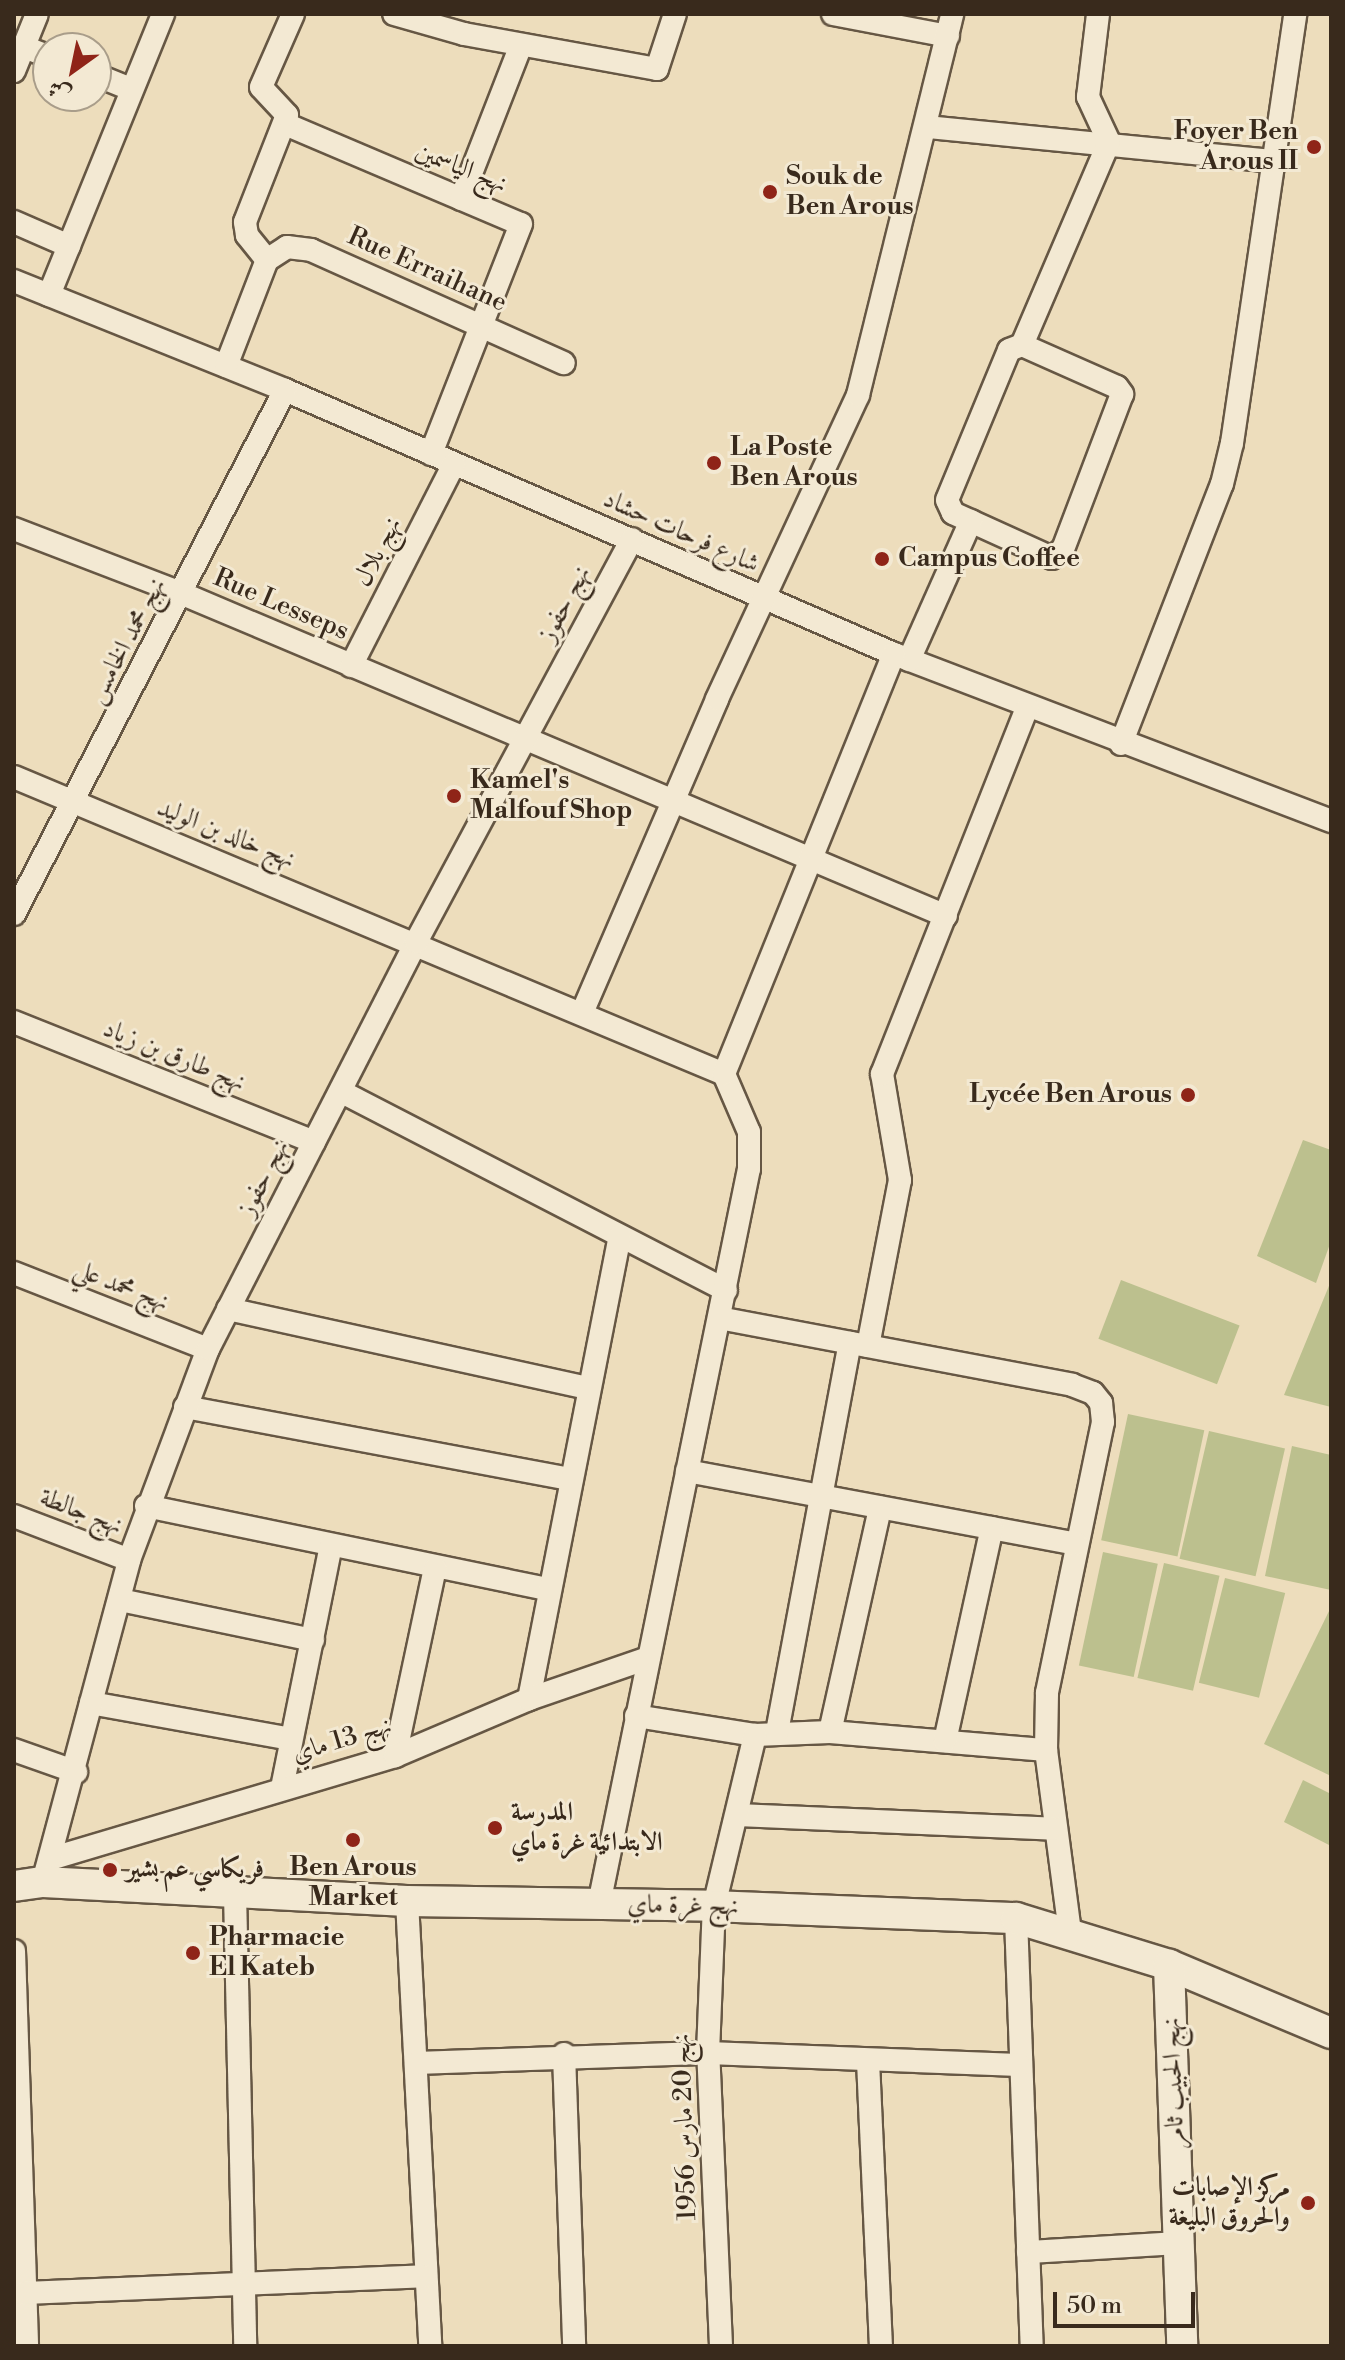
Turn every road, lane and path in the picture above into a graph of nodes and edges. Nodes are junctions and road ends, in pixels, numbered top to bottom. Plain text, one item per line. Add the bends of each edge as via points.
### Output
1 (37, 14) edge
2 (163, 14) edge
3 (293, 14) edge
4 (675, 14) edge
5 (833, 14) edge
6 (1098, 14) edge
7 (1295, 14) edge
8 (407, 16) edge
9 (950, 25) edge
10 (521, 45) junction
11 (24, 47) junction
12 (32, 50) edge
13 (14, 71) edge
14 (112, 81) edge
15 (131, 89) junction
16 (285, 124) junction
17 (927, 127) junction
18 (1109, 142) junction
19 (1276, 161) junction
20 (461, 199) junction
21 (14, 222) edge
22 (69, 246) junction
23 (267, 260) junction
24 (14, 281) edge
25 (49, 295) junction
26 (483, 326) junction
27 (1022, 345) junction
28 (564, 363) dead end
29 (226, 366) junction
30 (285, 390) junction
31 (431, 454) junction
32 (454, 464) junction
33 (971, 521) junction
34 (14, 529) edge
35 (632, 539) junction
36 (183, 594) junction
37 (765, 601) junction
38 (902, 657) junction
39 (351, 666) junction
40 (1027, 708) junction
41 (523, 739) junction
42 (1121, 744) junction
43 (14, 777) edge
44 (74, 801) junction
45 (672, 801) junction
46 (1331, 821) edge
47 (809, 858) junction
48 (14, 914) edge
49 (946, 916) junction
50 (416, 942) junction
51 (582, 1013) junction
52 (14, 1022) edge
53 (724, 1074) junction
54 (342, 1092) junction
55 (314, 1142) junction
56 (620, 1237) junction
57 (14, 1273) edge
58 (726, 1290) junction
59 (228, 1309) junction
60 (719, 1318) junction
61 (859, 1345) junction
62 (208, 1349) junction
63 (586, 1388) junction
64 (185, 1407) junction
65 (687, 1471) junction
66 (570, 1479) junction
67 (823, 1494) junction
68 (146, 1506) junction
69 (880, 1508) junction
70 (14, 1516) edge
71 (992, 1528) junction
72 (1076, 1544) junction
73 (331, 1546) junction
74 (129, 1560) junction
75 (435, 1568) junction
76 (548, 1589) junction
77 (120, 1600) junction
78 (313, 1640) junction
79 (645, 1659) junction
80 (529, 1699) junction
81 (91, 1703) junction
82 (636, 1716) junction
83 (830, 1732) junction
84 (766, 1733) junction
85 (291, 1739) junction
86 (945, 1741) junction
87 (14, 1750) edge
88 (1046, 1750) junction
89 (395, 1756) junction
90 (76, 1772) junction
91 (282, 1788) junction
92 (737, 1815) junction
93 (1055, 1829) junction
94 (36, 1876) edge
95 (235, 1893) junction
96 (407, 1901) junction
97 (599, 1904) junction
98 (714, 1906) junction
99 (1016, 1918) junction
100 (1070, 1933) junction
101 (14, 1951) edge
102 (1169, 1965) junction
103 (1331, 2033) edge
104 (708, 2053) junction
105 (564, 2054) junction
106 (868, 2061) junction
107 (416, 2063) junction
108 (1019, 2065) junction
109 (18, 2176) edge
110 (1180, 2243) junction
111 (1028, 2252) junction
112 (425, 2276) junction
113 (243, 2280) junction
114 (24, 2293) junction
115 (27, 2346) edge
116 (245, 2346) edge
117 (430, 2346) edge
118 (574, 2346) edge
119 (721, 2346) edge
120 (881, 2346) edge
121 (1032, 2346) edge
122 (1182, 2346) edge

1 - 11 street
2 - 15 street
3 - 16 street via 261,87 283,105
4 - 10 street via 657,69
5 - 9 street
6 - 18 street via 1088,97
7 - 19 street
8 - 10 street
9 - 17 street
10 - 20 street
11 - 12 street
11 - 13 street
14 - 15 street
15 - 22 street
16 - 20 street, نهج الياسمين
16 - 23 street via 245,222 247,235
17 - 18 street
17 - 37 street via 858,395
18 - 19 street
18 - 27 street
19 - 42 street via 1225,472
20 - 26 street, نهج الياسمين via 522,227
21 - 22 street
22 - 25 street
23 - 26 street, Rue Erraihane via 299,245
23 - 29 street
24 - 25 street, شارع فرحات حشاد
25 - 29 street, شارع فرحات حشاد
26 - 28 street, Rue Erraihane
26 - 31 street, نهج الياسمين
27 - 33 street via 1009,350 947,500 953,513
27 - 33 street via 1117,387 1123,403 1059,555 1052,558
29 - 30 street, شارع فرحات حشاد
30 - 31 street, شارع فرحات حشاد
30 - 36 street, نهج محمد الخامس
31 - 32 street, شارع فرحات حشاد
32 - 35 street, شارع فرحات حشاد
32 - 39 street, نهج بلال
33 - 38 street
34 - 36 street, Rue Lesseps
35 - 37 street, شارع فرحات حشاد
35 - 41 street, نهج حفوز
36 - 39 street, Rue Lesseps
36 - 44 street, نهج محمد الخامس
37 - 38 street, شارع فرحات حشاد
37 - 45 street
38 - 40 street, شارع فرحات حشاد
38 - 47 street
39 - 41 street, Rue Lesseps
40 - 42 street, شارع فرحات حشاد
40 - 49 street, نهج 20 مارس 1956
41 - 45 street, Rue Lesseps
41 - 50 street, نهج حفوز
42 - 46 street, شارع فرحات حشاد
43 - 44 street, نهج خالد بن الوليد
44 - 48 street, نهج محمد الخامس
44 - 50 street, نهج خالد بن الوليد
45 - 47 street, Rue Lesseps
45 - 51 street
47 - 49 street, Rue Lesseps
47 - 53 street
49 - 61 street, نهج 20 مارس 1956 via 882,1074 900,1180
50 - 51 street, نهج خالد بن الوليد
50 - 54 street, نهج حفوز
51 - 53 street, نهج خالد بن الوليد
52 - 55 street, نهج طارق بن زياد
53 - 58 street via 743,1110 751,1148
54 - 55 street, نهج حفوز
54 - 56 street
55 - 59 street, نهج حفوز
56 - 58 street
56 - 63 street
57 - 62 street, نهج محمد علي
58 - 60 street
59 - 62 street, نهج حفوز
59 - 63 street
60 - 61 street
60 - 65 street
61 - 67 street, نهج 20 مارس 1956
61 - 72 street via 1093,1393 1101,1403 1103,1422
62 - 64 street, نهج حفوز
63 - 66 street
64 - 66 street
64 - 68 street, نهج حفوز
65 - 67 street
65 - 79 street
66 - 76 street
67 - 69 street
67 - 84 street, نهج 20 مارس 1956
68 - 73 street
68 - 74 street, نهج حفوز
69 - 71 street
69 - 83 street
70 - 74 street, نهج جالطة
71 - 72 street
71 - 86 street
72 - 88 street via 1052,1651
73 - 75 street
73 - 78 street
74 - 77 street, نهج حفوز
75 - 76 street
75 - 89 street
76 - 80 street
77 - 78 street
77 - 81 street, نهج حفوز
78 - 85 street
79 - 80 street, نهج 13 ماي
79 - 82 street
80 - 89 street, نهج 13 ماي
81 - 85 street
81 - 90 street, نهج حفوز
82 - 84 street
82 - 97 street
83 - 84 street
83 - 86 street
84 - 92 street, نهج 20 مارس 1956
85 - 91 street
86 - 88 street
87 - 90 street
88 - 93 street
89 - 91 street, نهج 13 ماي
90 - 94 street, نهج حفوز
91 - 94 street, نهج 13 ماي
92 - 93 street
92 - 98 street, نهج 20 مارس 1956
93 - 100 street
94 - 95 street, نهج غرة ماي
95 - 96 street, نهج غرة ماي
95 - 113 street
96 - 97 street, نهج غرة ماي
96 - 107 street
97 - 98 street, نهج غرة ماي
98 - 99 street, نهج غرة ماي
98 - 104 street, نهج 20 مارس 1956
99 - 100 street, نهج غرة ماي
99 - 108 street
100 - 102 street, نهج غرة ماي
101 - 109 street
102 - 103 street, نهج غرة ماي
102 - 110 street, نهج الحبيب ثامر
104 - 105 street
104 - 106 street
104 - 119 street, نهج 20 مارس 1956
105 - 107 street
105 - 118 street
106 - 108 street
106 - 120 street
107 - 112 street
108 - 111 street
109 - 114 street
110 - 111 street
110 - 122 street, نهج الحبيب ثامر
111 - 121 street
112 - 113 street
112 - 117 street
113 - 114 street
113 - 116 street
114 - 115 street

